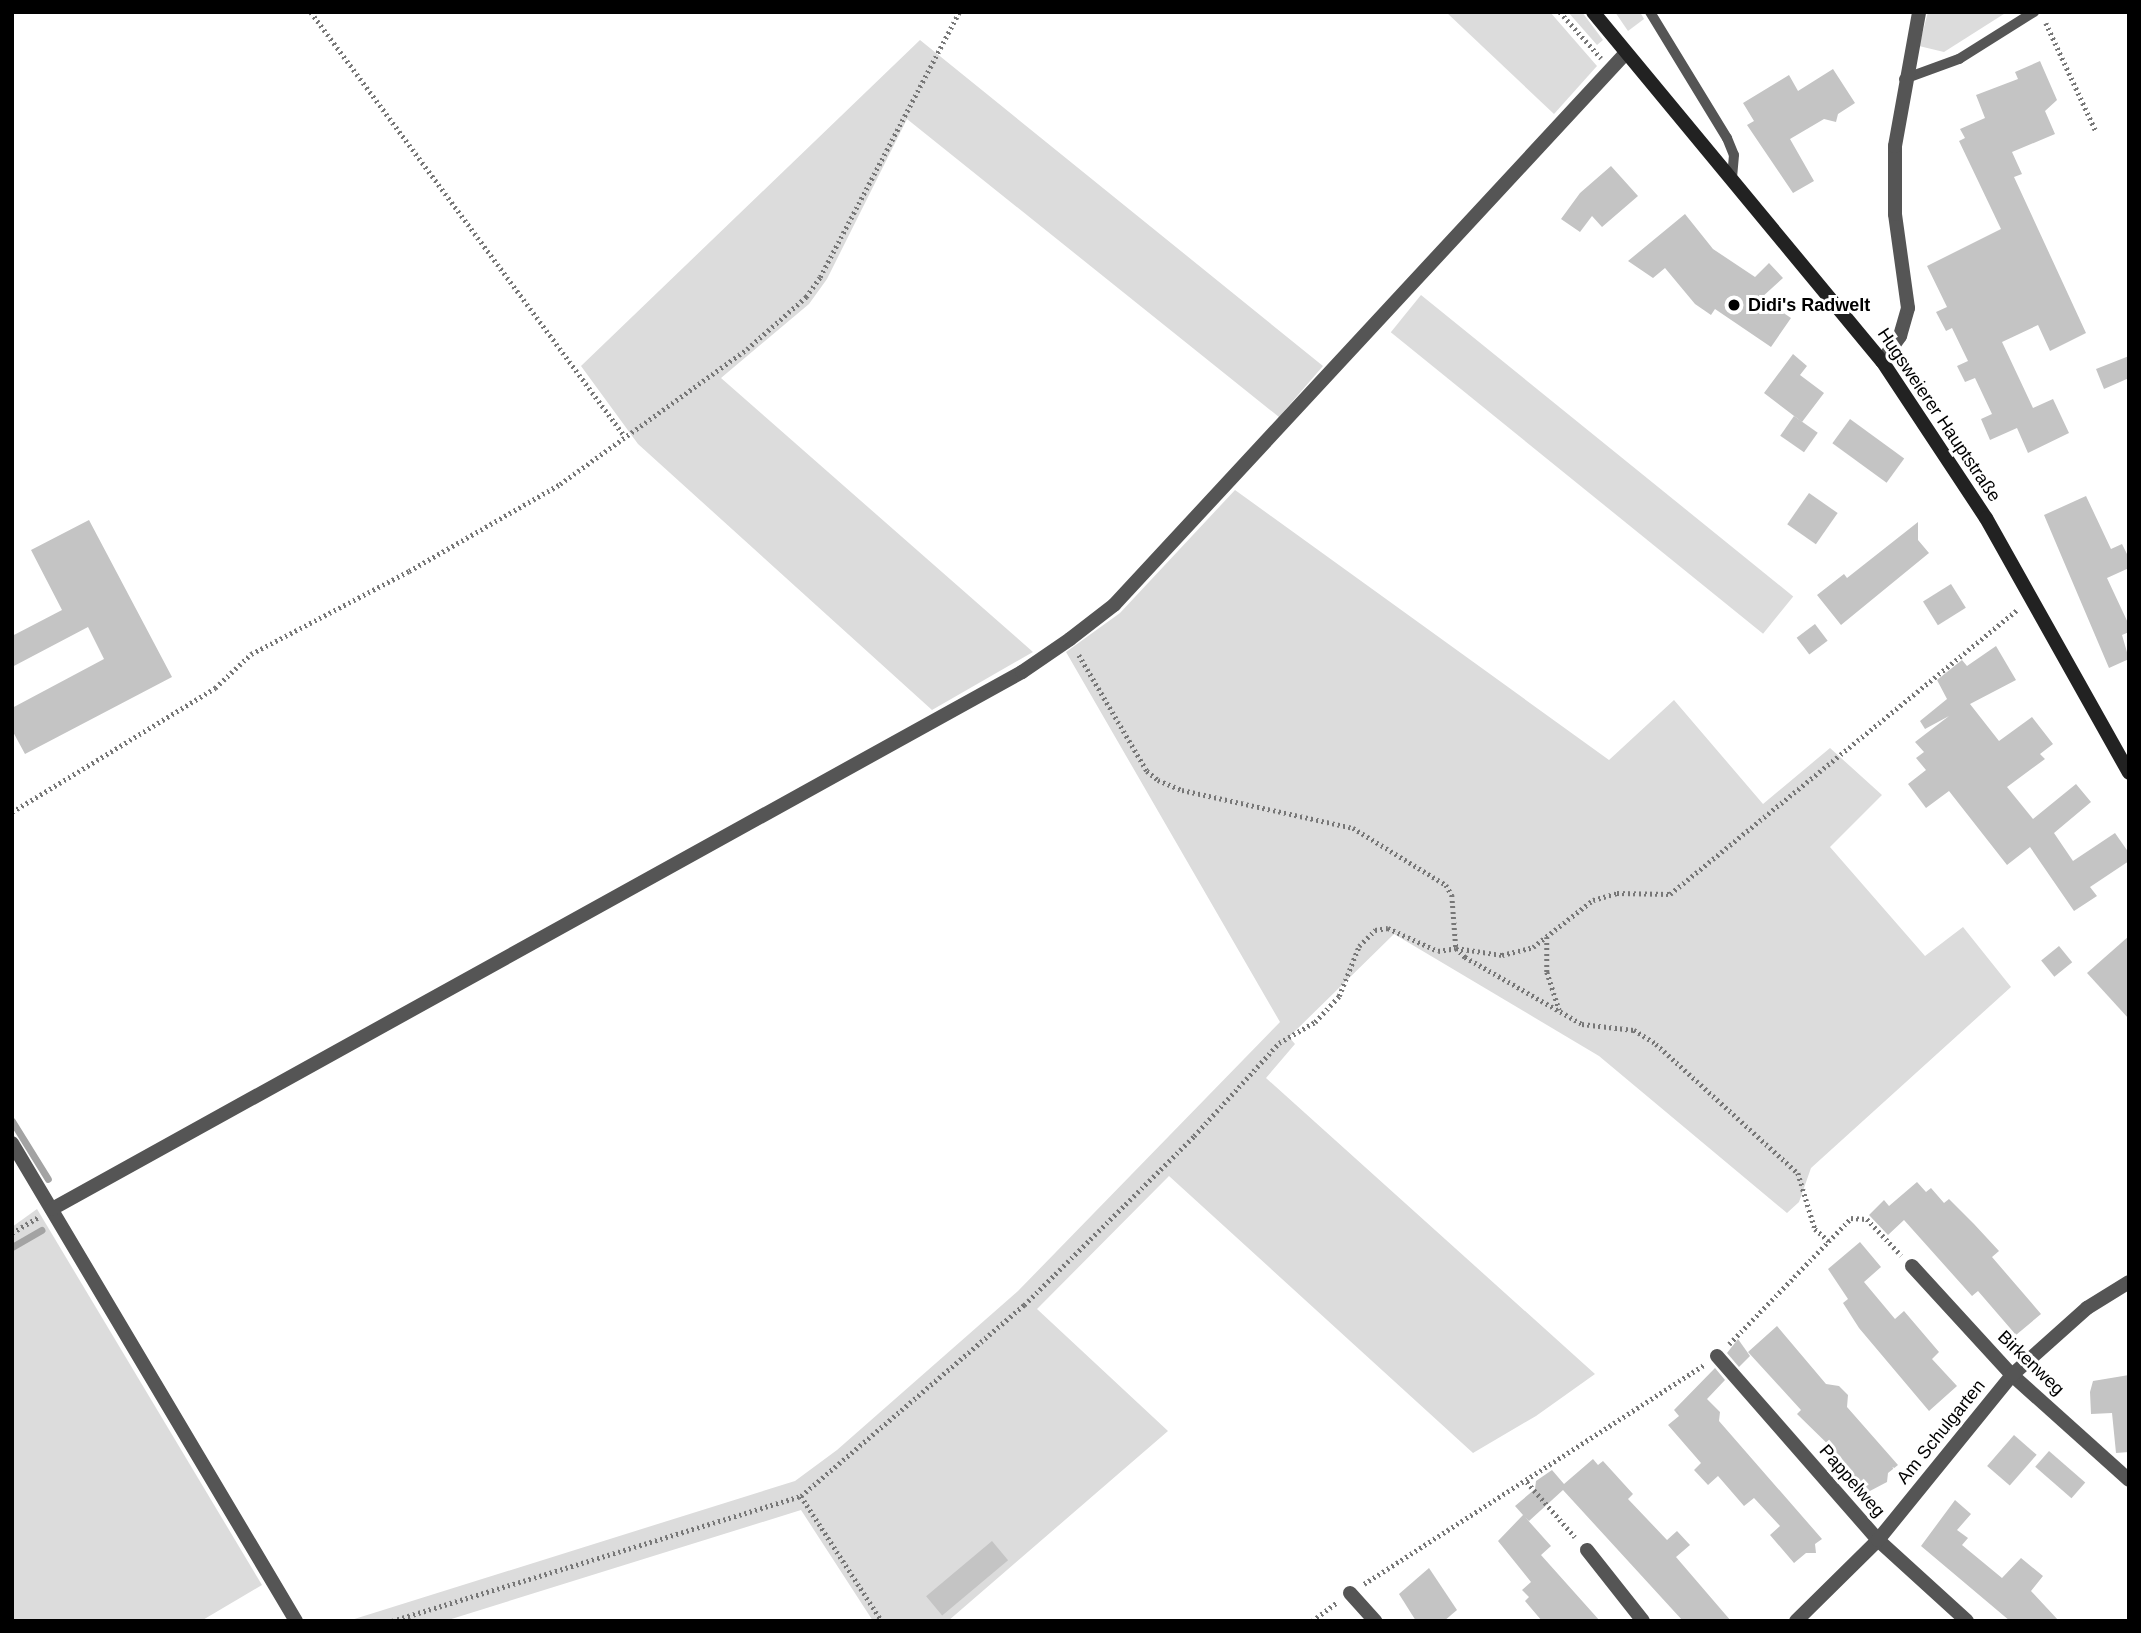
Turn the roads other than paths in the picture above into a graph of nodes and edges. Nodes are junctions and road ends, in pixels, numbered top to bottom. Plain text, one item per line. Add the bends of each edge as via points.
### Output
1 (1593, 12) edge
2 (1650, 12) edge
3 (1919, 12) edge
4 (2034, 12) edge
5 (1624, 55) junction
6 (1904, 79) junction
7 (1732, 176) junction
8 (1882, 361) junction
9 (2129, 773) edge
10 (12, 1143) edge
11 (52, 1209) junction
12 (1912, 1266) road end
13 (2129, 1282) edge
14 (1717, 1356) road end
15 (2012, 1375) junction
16 (2129, 1480) edge
17 (1878, 1540) junction
18 (1587, 1550) road end
19 (1350, 1593) road end
20 (1962, 1619) edge
21 (296, 1621) edge
22 (1375, 1621) edge
23 (1643, 1621) edge
24 (1797, 1621) edge

1 - 5 street, Hugsweierer Hauptstraße
2 - 7 lane via 1727,138 1734,155
3 - 6 street
4 - 6 lane via 1959,58
5 - 7 street, Hugsweierer Hauptstraße
5 - 11 street via 1114,605 1070,639 1023,672
6 - 8 street via 1895,146 1895,214 1908,308 1900,336
7 - 8 street, Hugsweierer Hauptstraße
8 - 9 street, Hugsweierer Hauptstraße via 1986,518
10 - 11 street
11 - 21 street
12 - 15 street, Birkenweg
13 - 15 street, Am Schulgarten via 2087,1308
14 - 17 street, Pappelweg
15 - 16 street, Birkenweg
15 - 17 street, Am Schulgarten
17 - 20 street, Pappelweg
17 - 24 street, Am Schulgarten
18 - 23 street
19 - 22 street

